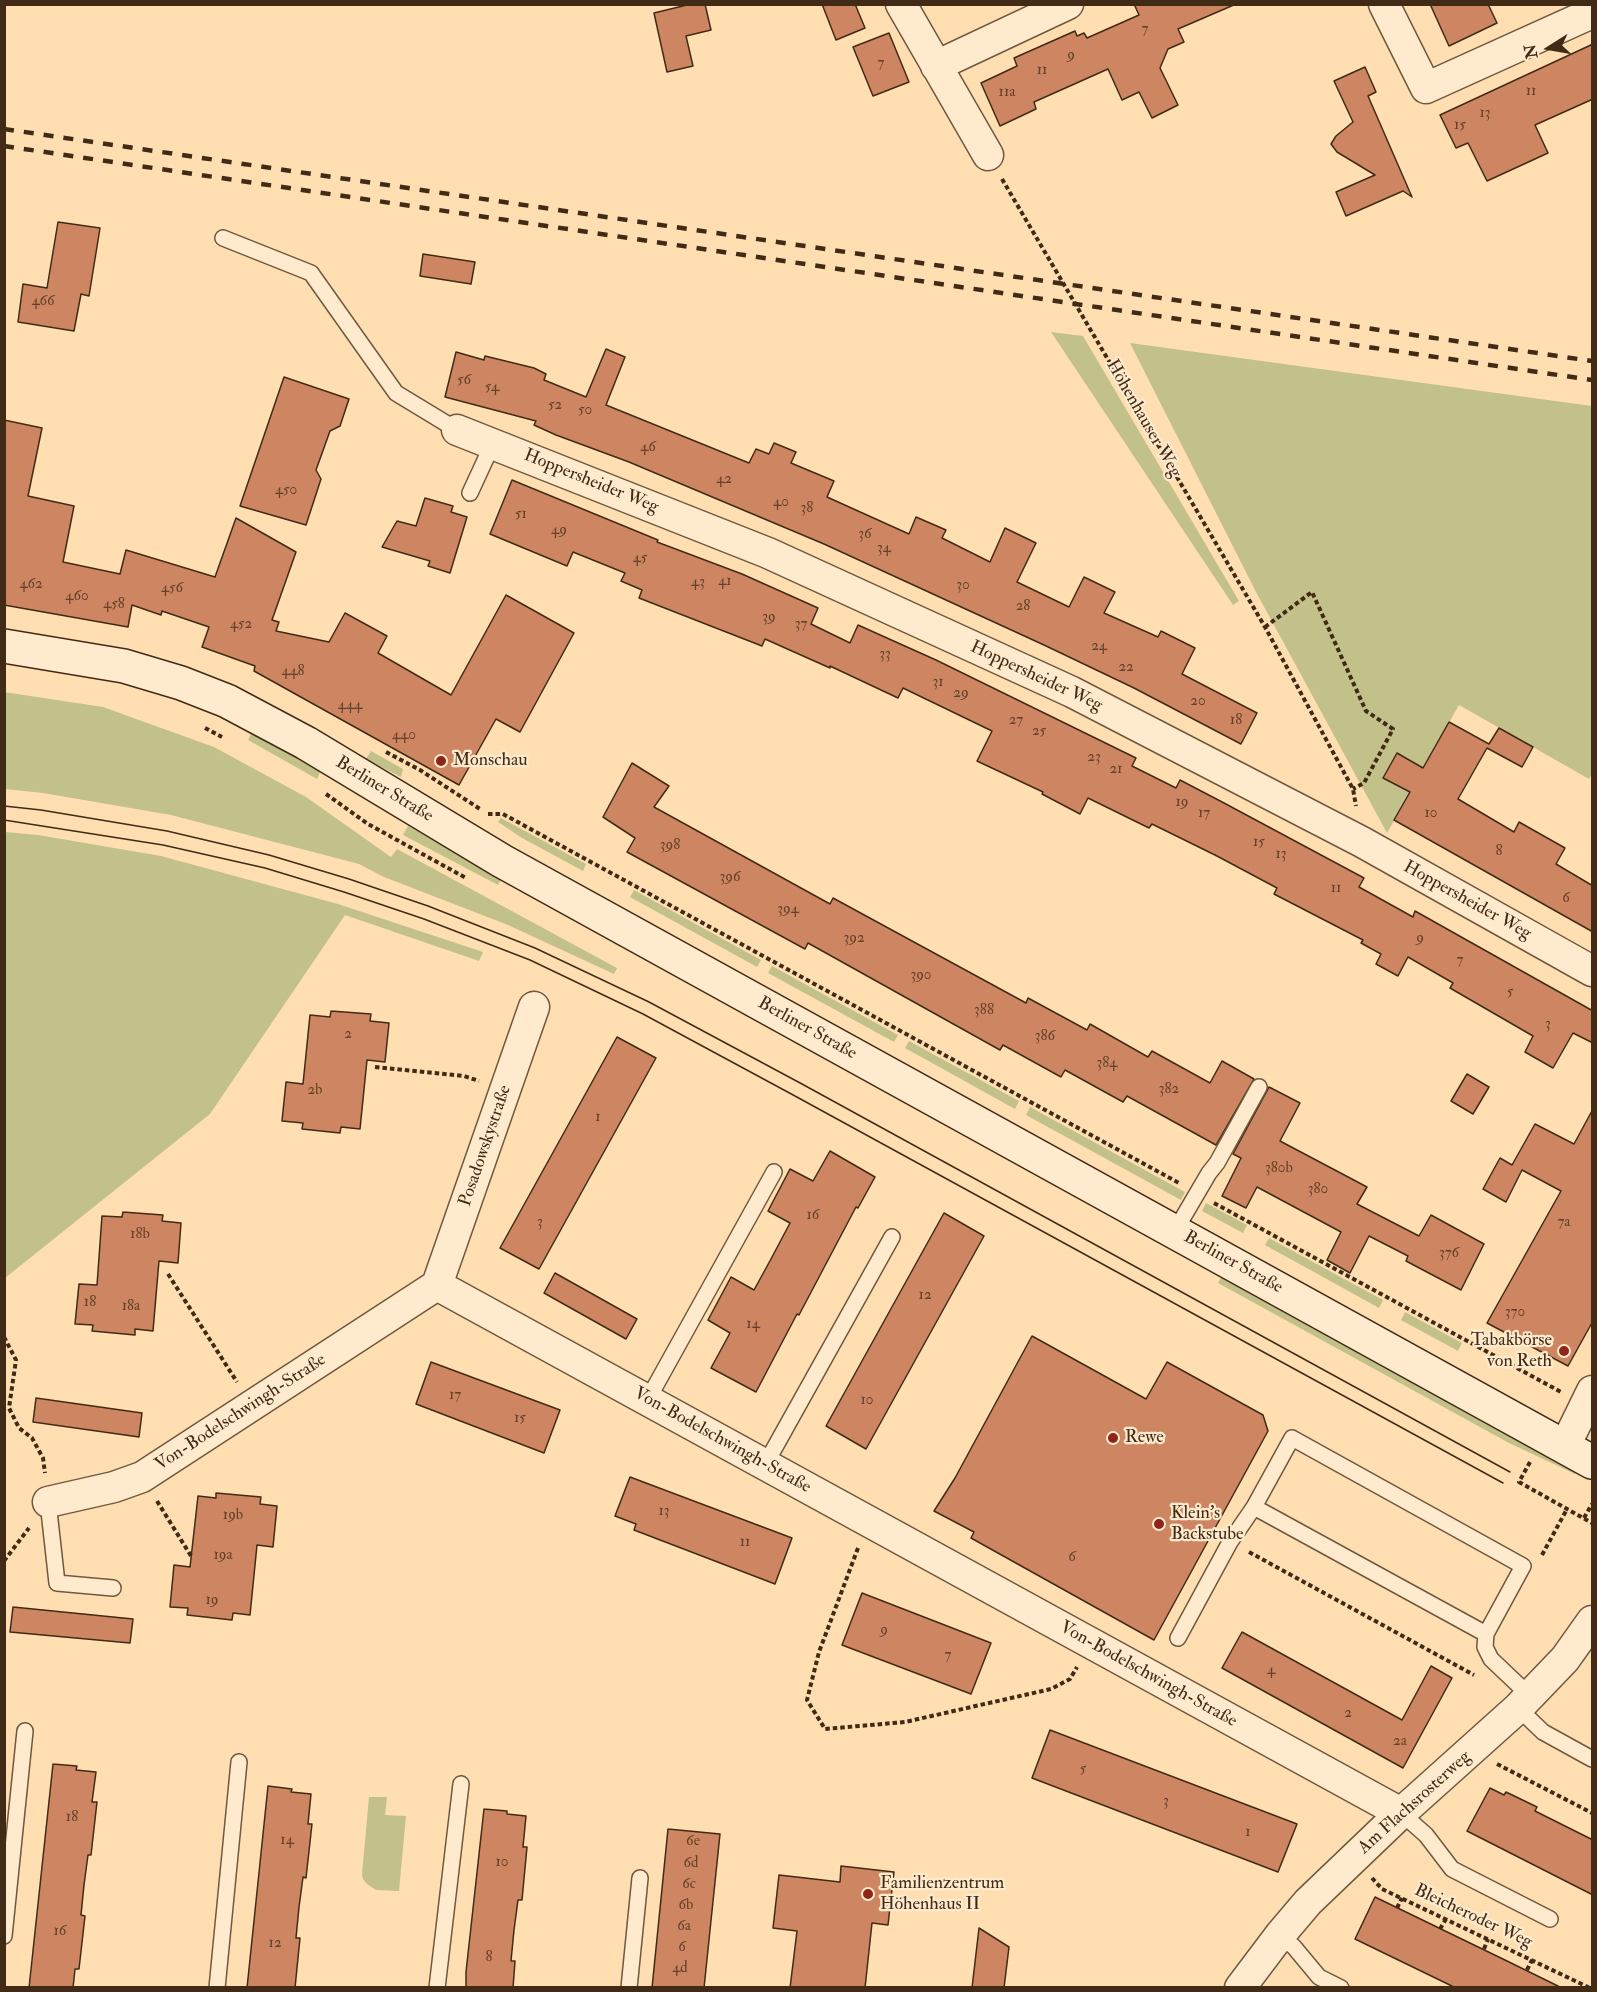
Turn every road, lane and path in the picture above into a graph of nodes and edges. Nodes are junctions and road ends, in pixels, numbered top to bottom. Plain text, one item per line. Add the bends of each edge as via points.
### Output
1 (901, 4) edge
2 (1068, 4) edge
3 (1384, 4) edge
4 (1593, 13) edge
5 (936, 66) junction
6 (988, 155) joint
7 (223, 238) dead end
8 (457, 430) joint
9 (493, 443) junction
10 (470, 493) dead end
11 (1265, 627) junction
12 (4, 646) edge
13 (203, 728) dead end
14 (230, 741) dead end
15 (1353, 789) junction
16 (322, 791) dead end
17 (488, 814) dead end
18 (385, 834) dead end
19 (1362, 842) junction
20 (1593, 971) edge
21 (534, 1007) dead end
22 (375, 1067) dead end
23 (1258, 1087) dead end
24 (506, 1089) junction
25 (774, 1172) dead end
26 (1197, 1193) junction
27 (1175, 1231) junction
28 (891, 1237) dead end
29 (168, 1274) dead end
30 (437, 1286) junction
31 (4, 1337) edge
32 (1589, 1398) edge
33 (647, 1401) junction
34 (252, 1406) junction
35 (1579, 1454) edge
36 (1532, 1459) dead end
37 (765, 1465) junction
38 (142, 1477) junction
39 (48, 1502) junction
40 (1593, 1504) edge
41 (1254, 1507) junction
42 (1568, 1509) junction
43 (1584, 1518) junction
44 (870, 1523) junction
45 (1593, 1523) edge
46 (1230, 1542) junction
47 (1546, 1548) dead end
48 (191, 1556) dead end
49 (4, 1562) edge
50 (113, 1588) dead end
51 (1593, 1621) edge
52 (1486, 1634) junction
53 (1178, 1638) dead end
54 (1090, 1643) junction
55 (1499, 1668) junction
56 (1524, 1702) junction
57 (25, 1731) dead end
58 (1472, 1751) junction
59 (1593, 1759) edge
60 (239, 1762) dead end
61 (462, 1784) dead end
62 (1401, 1813) junction
63 (1593, 1813) edge
64 (1353, 1858) junction
65 (640, 1878) dead end
66 (1402, 1898) junction
67 (1397, 1908) dead end
68 (1446, 1919) junction
69 (1550, 1919) dead end
70 (1440, 1929) dead end
71 (1280, 1935) junction
72 (4, 1936) edge
73 (1488, 1939) junction
74 (1484, 1949) dead end
75 (1532, 1960) junction
76 (1527, 1970) dead end
77 (1575, 1980) junction
78 (1318, 1982) edge
79 (217, 1988) edge
80 (437, 1988) edge
81 (629, 1988) edge
82 (1240, 1988) edge
83 (1341, 1988) edge
84 (1572, 1988) edge
85 (1590, 1988) edge

1 - 5 street
2 - 5 street
3 - 4 street via 1426,88
5 - 6 street
6 - 11 path, Höhenhauser Weg
7 - 8 lane via 311,273 396,393
8 - 9 street, Hoppersheider Weg
9 - 10 lane
9 - 19 street, Hoppersheider Weg via 768,554 1072,692
11 - 15 path, Höhenhauser Weg
11 - 15 path via 1312,592 1366,711 1393,729 1364,783
12 - 27 main road, Berliner Straße via 124,666 227,701 316,749 502,861
13 - 14 path
15 - 19 path, Höhenhauser Weg
16 - 18 path
17 - 26 path via 503,814
19 - 20 street, Hoppersheider Weg
21 - 24 street, Posadowskystraße
22 - 24 path via 464,1076
23 - 26 lane
24 - 30 street, Posadowskystraße
25 - 33 lane
26 - 27 lane
26 - 32 path
27 - 35 main road, Berliner Straße
28 - 37 lane
29 - 34 path
30 - 33 street, Von-Bodelschwingh-Straße
30 - 34 street, Von-Bodelschwingh-Straße
31 - 39 path via 16,1360 9,1408 43,1458
32 - 35 street
33 - 37 street, Von-Bodelschwingh-Straße
34 - 38 street, Von-Bodelschwingh-Straße
36 - 42 path via 1519,1482
37 - 44 street, Von-Bodelschwingh-Straße
38 - 39 street, Von-Bodelschwingh-Straße
38 - 48 path
39 - 49 path
39 - 50 lane via 57,1583
40 - 43 path
41 - 46 lane
41 - 52 lane
41 - 52 lane via 1292,1438 1523,1566
42 - 43 path
42 - 47 path
43 - 45 path
44 - 54 street, Von-Bodelschwingh-Straße
44 - 54 path via 819,1652 807,1700 825,1729 905,1722 1051,1689 1070,1680
46 - 53 lane
46 - 55 path via 1479,1678
51 - 56 street, Am Flachsrosterweg via 1565,1659
52 - 55 lane via 1485,1647
54 - 62 street, Von-Bodelschwingh-Straße
55 - 56 lane
56 - 58 street, Am Flachsrosterweg
56 - 59 lane via 1542,1732
57 - 72 lane
58 - 62 street, Am Flachsrosterweg
58 - 63 path
60 - 79 lane
61 - 80 lane
62 - 64 street, Am Flachsrosterweg
62 - 69 lane via 1426,1835 1452,1869
64 - 66 path, Bleicheroder Weg via 1382,1889
64 - 71 street, Am Flachsrosterweg
65 - 81 lane
66 - 67 path
66 - 68 path, Bleicheroder Weg
68 - 70 path
68 - 73 path, Bleicheroder Weg
71 - 78 lane via 1294,1947
71 - 82 street, Am Flachsrosterweg
73 - 74 path
73 - 75 path, Bleicheroder Weg
75 - 76 path
75 - 77 path, Bleicheroder Weg
77 - 84 path
77 - 85 path, Bleicheroder Weg
78 - 83 lane

